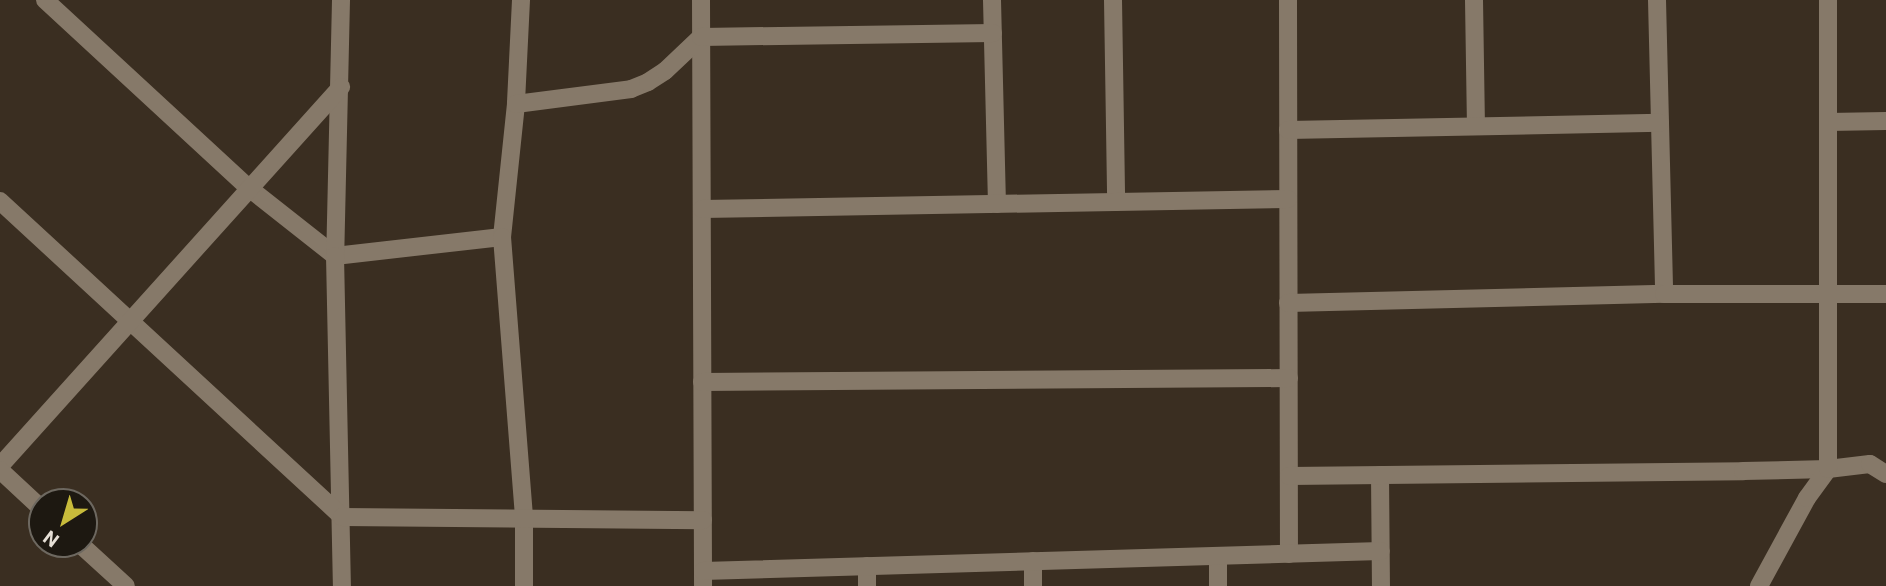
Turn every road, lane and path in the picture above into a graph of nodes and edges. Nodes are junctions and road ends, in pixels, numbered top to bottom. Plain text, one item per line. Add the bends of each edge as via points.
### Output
1 (45, 0) edge
2 (341, 0) edge
3 (521, 0) edge
4 (701, 0) edge
5 (992, 0) edge
6 (1113, 0) edge
7 (1288, 0) edge
8 (1474, 0) edge
9 (1657, 0) edge
10 (1828, 0) edge
11 (993, 33) junction
12 (701, 37) junction
13 (341, 87) junction
14 (516, 104) junction
15 (1886, 121) edge
16 (1660, 122) junction
17 (1828, 122) junction
18 (1476, 126) junction
19 (1288, 130) junction
20 (249, 188) junction
21 (1288, 199) junction
22 (0, 201) edge
23 (1116, 202) junction
24 (997, 204) junction
25 (702, 209) junction
26 (502, 237) junction
27 (335, 256) junction
28 (1664, 294) junction
29 (1886, 294) edge
30 (1828, 295) junction
31 (1289, 303) junction
32 (130, 321) junction
33 (1289, 377) junction
34 (702, 382) junction
35 (0, 468) edge
36 (1828, 469) junction
37 (1886, 474) edge
38 (1380, 475) junction
39 (1289, 476) junction
40 (28, 495) edge
41 (342, 517) junction
42 (524, 518) junction
43 (703, 520) junction
44 (1381, 551) junction
45 (1289, 554) junction
46 (1218, 555) junction
47 (95, 558) edge
48 (1033, 561) junction
49 (867, 566) junction
50 (703, 579) edge
51 (126, 586) edge
52 (342, 586) edge
53 (524, 586) edge
54 (867, 586) edge
55 (1033, 586) edge
56 (1218, 586) edge
57 (1381, 586) edge
58 (1759, 586) edge

1 - 20 street
2 - 13 street
3 - 14 street
4 - 12 street
5 - 11 street
6 - 23 street
7 - 19 street
8 - 18 street
9 - 16 street
10 - 17 street
11 - 12 street
11 - 24 street
12 - 14 street via 665,71 631,89
12 - 25 street
13 - 20 street
13 - 27 street
14 - 26 street
15 - 17 street
16 - 18 street
16 - 28 street
17 - 30 street
18 - 19 street
19 - 21 street
20 - 27 street
20 - 32 street
21 - 23 street
21 - 31 street
22 - 32 street
23 - 24 street
24 - 25 street
25 - 34 street
26 - 27 street
26 - 42 street
27 - 41 street
28 - 30 street
28 - 31 street
29 - 30 street
30 - 36 street
31 - 33 street
32 - 35 street
32 - 41 street
33 - 34 street
33 - 39 street
34 - 43 street
35 - 40 street
36 - 37 street via 1870,464
36 - 38 street
36 - 58 street
38 - 39 street
38 - 44 street
39 - 45 street
41 - 42 street
41 - 52 street
42 - 43 street
42 - 53 street
43 - 50 street
44 - 45 street
44 - 57 street
45 - 46 street
46 - 48 street
46 - 56 street
47 - 51 street
48 - 49 street
48 - 55 street
49 - 50 street
49 - 54 street

